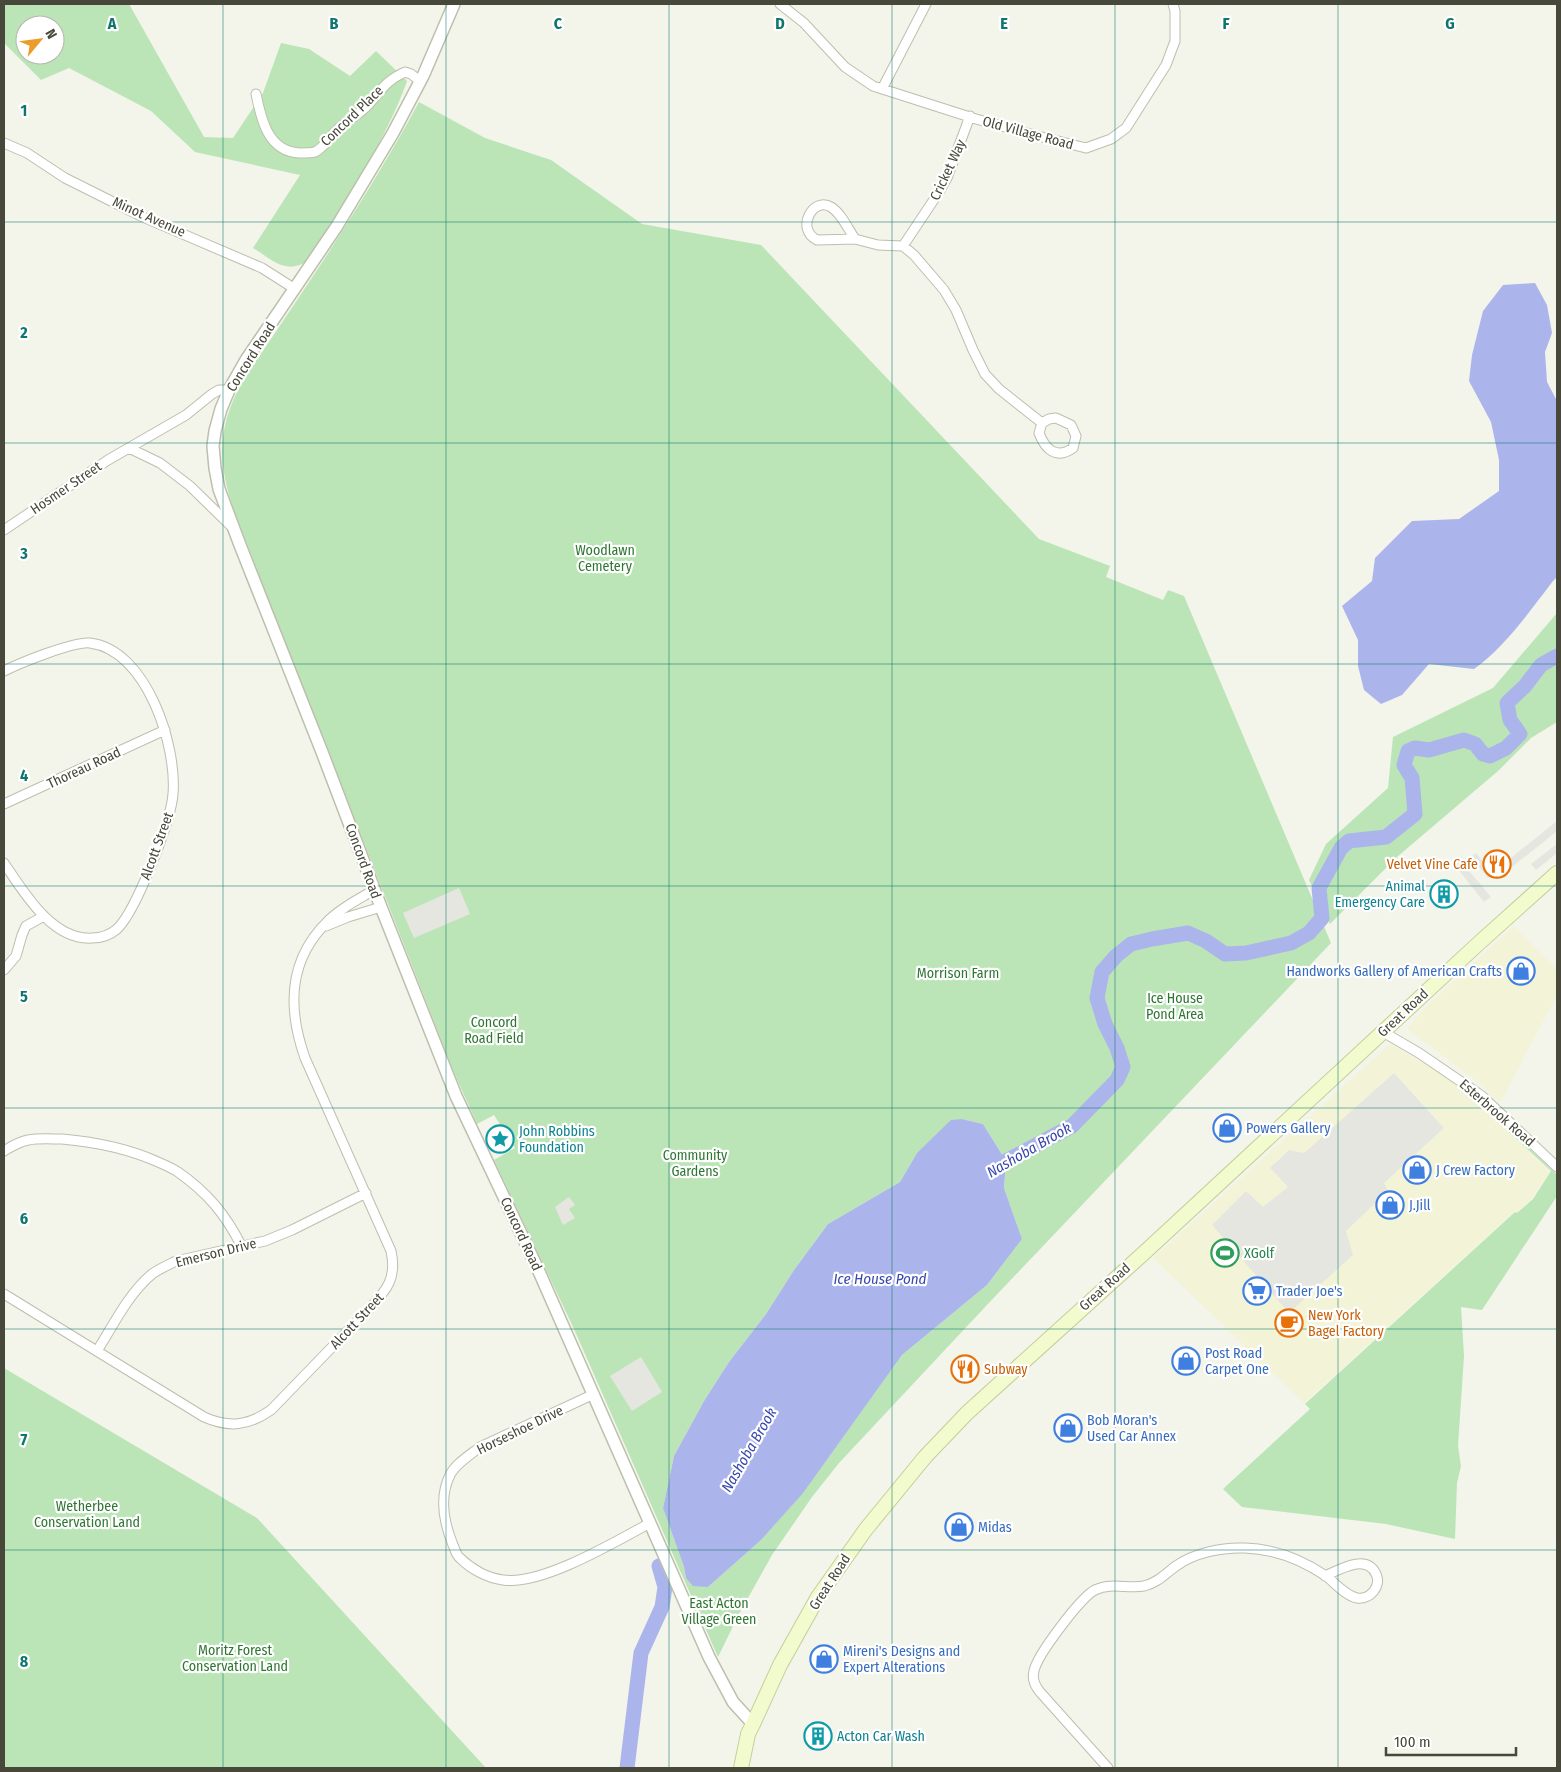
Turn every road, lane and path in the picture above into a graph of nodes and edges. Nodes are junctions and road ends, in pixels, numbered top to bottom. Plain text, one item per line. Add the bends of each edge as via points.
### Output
1 (454, 4) edge
2 (780, 4) edge
3 (926, 4) edge
4 (1173, 4) edge
5 (420, 81) junction
6 (882, 89) junction
7 (256, 94) dead end
8 (970, 116) junction
9 (4, 143) edge
10 (855, 239) junction
11 (904, 246) junction
12 (295, 289) junction
13 (229, 390) junction
14 (1042, 423) junction
15 (129, 448) junction
16 (233, 528) junction
17 (4, 530) edge
18 (4, 671) edge
19 (165, 730) junction
20 (4, 804) edge
21 (4, 863) edge
22 (1557, 873) edge
23 (374, 890) junction
24 (381, 907) junction
25 (44, 916) junction
26 (320, 930) junction
27 (4, 970) edge
28 (1383, 1032) junction
29 (4, 1151) edge
30 (1557, 1167) edge
31 (366, 1193) junction
32 (242, 1247) junction
33 (4, 1294) edge
34 (97, 1351) junction
35 (594, 1394) junction
36 (650, 1523) junction
37 (1325, 1576) junction
38 (753, 1724) junction
39 (741, 1768) edge
40 (1108, 1768) edge

1 - 5 street, Concord Road
2 - 6 street, Old Village Road via 845,67
3 - 6 street
4 - 8 street, Old Village Road via 1175,41 1166,65 1126,128 1111,140 1086,148
5 - 7 street, Concord Place via 405,72 390,79 366,108 339,128 324,145 315,152 306,153 287,151 271,138 260,115
5 - 12 street, Concord Road via 393,133
6 - 8 street, Old Village Road
8 - 11 street, Cricket Way via 947,178
9 - 12 street, Minot Avenue via 27,152 65,178 143,216 262,268
10 - 10 street via 829,206 816,207 808,217 808,232 814,239
10 - 11 street
11 - 14 street via 944,290 985,374
12 - 13 street, Concord Road
13 - 15 street, Hosmer Street via 216,392 186,415
13 - 16 street, Concord Road via 216,424 214,455 219,489
14 - 14 street via 1056,418 1071,425 1076,436 1072,448 1062,454 1053,452 1041,437 1039,428
15 - 16 street via 160,463 190,486
15 - 17 street, Hosmer Street
16 - 23 street, Concord Road
18 - 19 street, Alcott Street via 78,645 90,643 106,648 118,653 137,674 150,694
19 - 20 street, Thoreau Road
19 - 25 street, Alcott Street via 174,778 170,815 128,914 116,930 91,938 64,931
21 - 25 street, Alcott Street
22 - 28 main road, Great Road
23 - 24 street, Concord Road
23 - 26 street, Alcott Street via 338,912
24 - 26 street, Alcott Street via 341,919
24 - 35 street, Concord Road via 456,1096
25 - 27 street via 26,926 16,956
26 - 31 street, Alcott Street via 306,949 296,974 294,1019 312,1076
28 - 30 street, Esterbrook Road via 1419,1052 1482,1096
28 - 38 main road, Great Road via 967,1413 925,1457 866,1529 818,1597
29 - 32 street via 15,1143 48,1138 85,1141 136,1153 177,1171 208,1197 230,1223
31 - 32 street, Emerson Drive via 292,1230
31 - 34 street, Alcott Street via 391,1251 393,1268 389,1285 314,1367 263,1416 252,1422 228,1424 204,1417
32 - 34 street, Emerson Drive via 176,1261 151,1275
33 - 34 street, Alcott Street
35 - 36 street, Concord Road
35 - 36 street, Horseshoe Drive via 480,1448 450,1474 443,1508 448,1533 458,1557 481,1574 504,1580 531,1578 558,1569
36 - 38 street, Concord Road via 717,1673 732,1702
37 - 37 street via 1357,1598 1370,1596 1377,1585 1375,1572 1361,1563
37 - 40 street via 1300,1561 1274,1552 1230,1548 1189,1559 1150,1585 1111,1586 1097,1589 1086,1597 1043,1650 1034,1675 1042,1695
38 - 39 main road, Great Road

